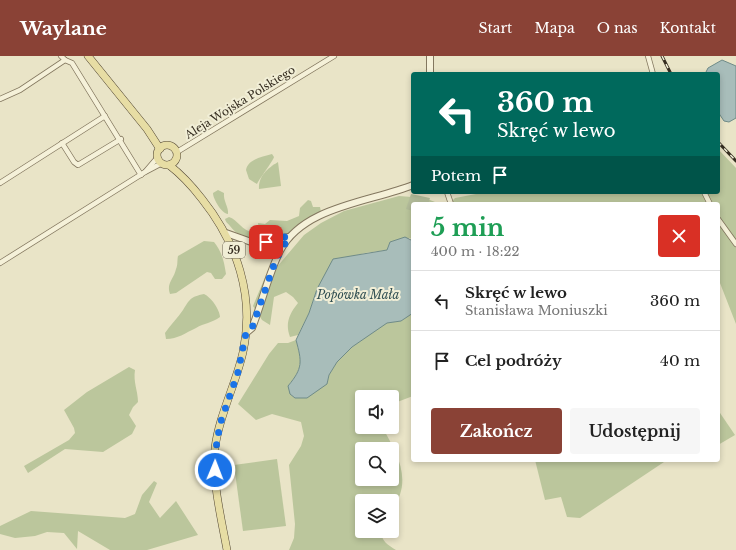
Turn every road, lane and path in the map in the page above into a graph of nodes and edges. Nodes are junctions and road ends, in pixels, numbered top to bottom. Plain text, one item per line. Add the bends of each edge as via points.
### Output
1 (61, 56) edge
2 (88, 56) edge
3 (430, 56) edge
4 (648, 56) edge
5 (330, 57) edge
6 (65, 60) junction
7 (430, 72) edge
8 (652, 72) edge
9 (0, 99) edge
10 (105, 116) junction
11 (121, 139) junction
12 (62, 143) junction
13 (162, 148) junction
14 (176, 156) junction
15 (158, 157) junction
16 (166, 164) junction
17 (143, 173) junction
18 (187, 180) junction
19 (0, 183) edge
20 (411, 186) edge
21 (720, 222) edge
22 (226, 233) junction
23 (289, 237) junction
24 (736, 244) edge
25 (0, 263) edge
26 (246, 333) junction
27 (227, 550) edge

1 - 6 street
2 - 13 main road
3 - 7 street
4 - 8 street
5 - 14 street, Aleja Wojska Polskiego
6 - 9 street via 20,90
6 - 10 street via 72,63
10 - 11 street
10 - 12 street
11 - 12 street via 78,165
11 - 17 street
12 - 19 street
13 - 14 main road via 172,147
13 - 15 main road
14 - 16 main road
14 - 18 main road, 59
15 - 16 main road
15 - 17 street
16 - 17 street
16 - 18 main road, 59
17 - 25 street
18 - 22 main road, 59
20 - 23 street via 333,210 306,223
21 - 24 street
22 - 23 street via 254,242
22 - 26 main road, 59 via 239,263 243,281 247,311
23 - 26 street via 276,259 252,328
26 - 27 main road, 59 via 238,372 220,424 216,448 217,492

